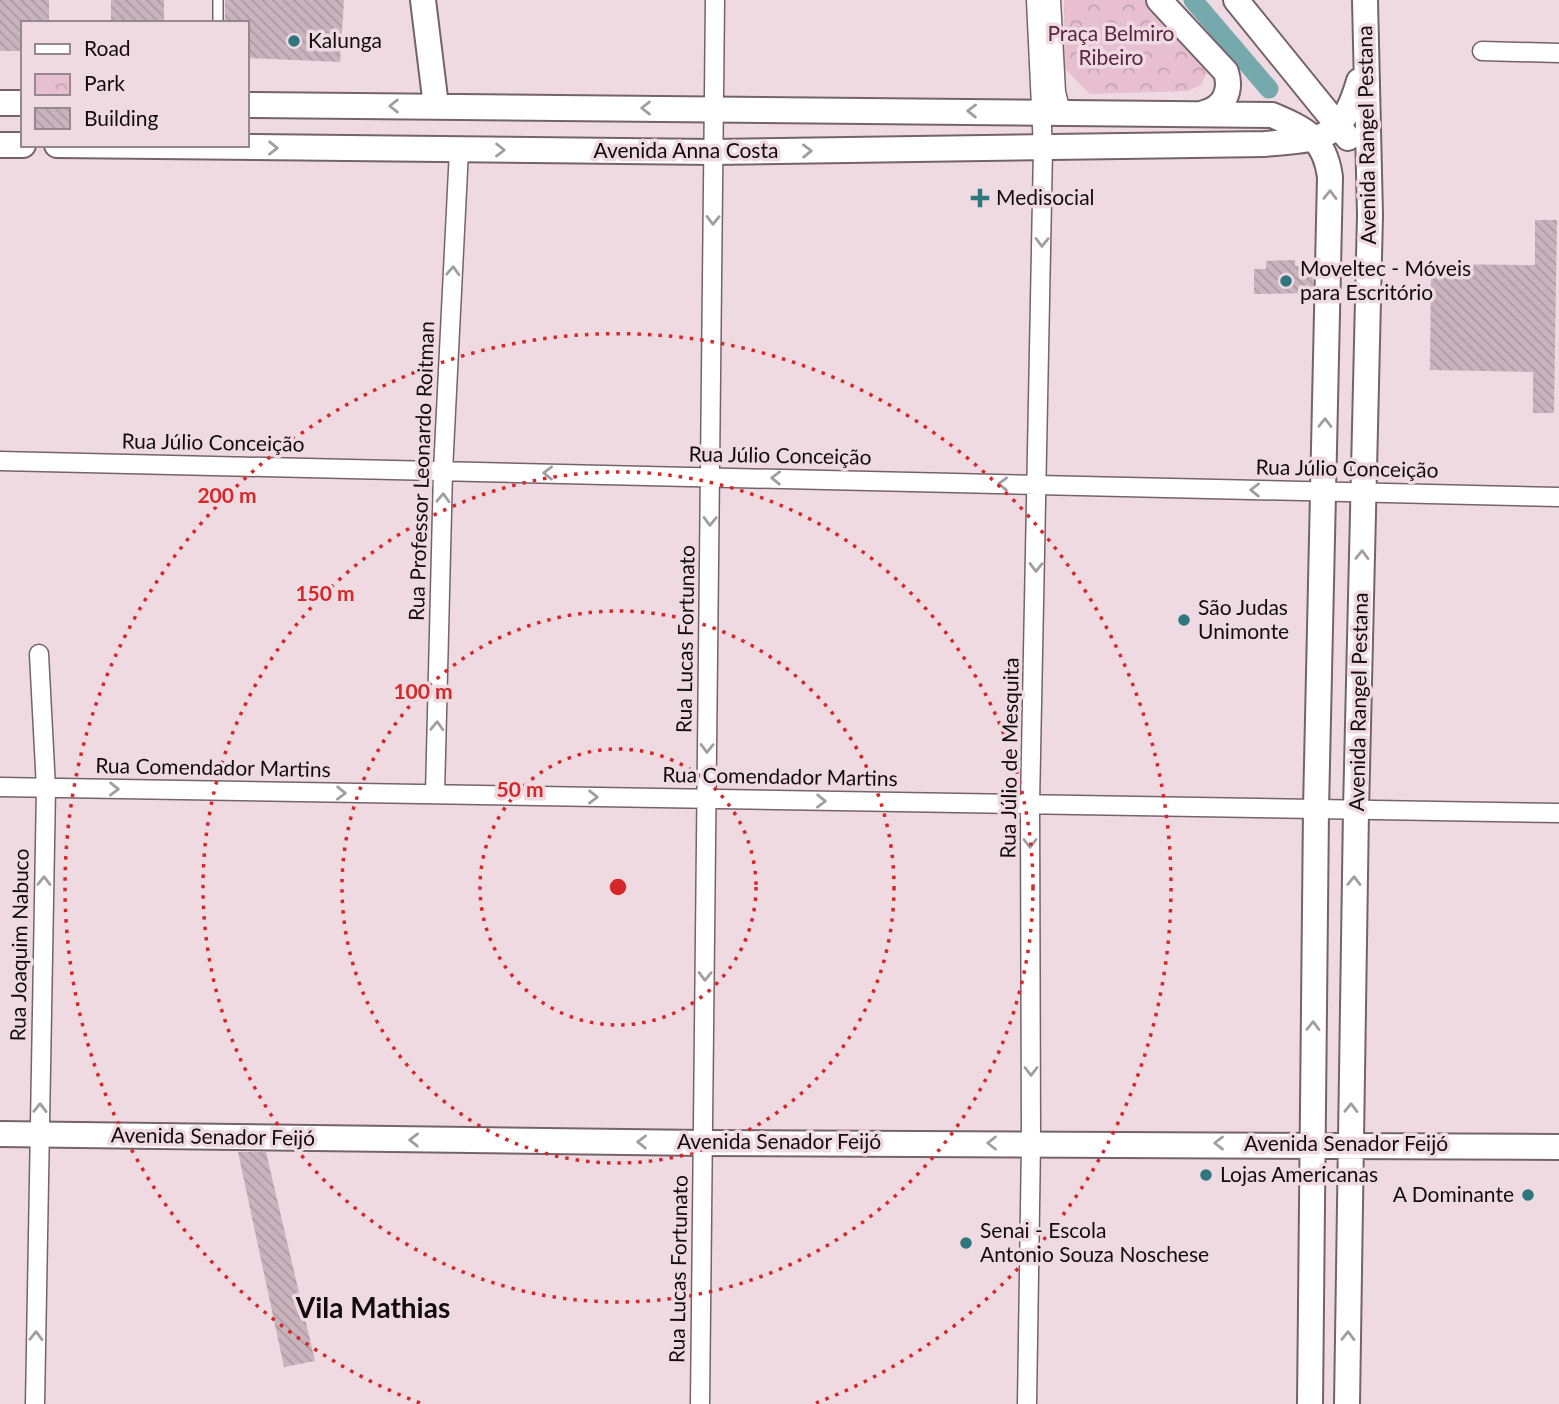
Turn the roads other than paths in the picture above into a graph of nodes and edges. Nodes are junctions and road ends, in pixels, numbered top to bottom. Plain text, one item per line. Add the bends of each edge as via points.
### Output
1 (218, 0) edge
2 (423, 0) edge
3 (715, 0) edge
4 (1036, 0) edge
5 (1051, 0) edge
6 (1159, 0) edge
7 (1236, 0) edge
8 (1365, 0) edge
9 (218, 21) edge
10 (1482, 51) dead end
11 (1559, 53) edge
12 (1364, 63) junction
13 (1317, 97) junction
14 (0, 103) edge
15 (21, 103) edge
16 (248, 105) edge
17 (436, 106) junction
18 (714, 109) junction
19 (1051, 112) junction
20 (1204, 113) junction
21 (1339, 124) junction
22 (1313, 141) junction
23 (0, 145) edge
24 (21, 145) edge
25 (218, 147) edge
26 (1043, 149) junction
27 (459, 150) junction
28 (714, 152) junction
29 (1369, 197) junction
30 (0, 461) edge
31 (443, 471) junction
32 (710, 477) junction
33 (1038, 485) junction
34 (1323, 491) junction
35 (1364, 492) junction
36 (1559, 497) edge
37 (39, 654) dead end
38 (0, 787) edge
39 (46, 788) junction
40 (435, 794) junction
41 (707, 799) junction
42 (1030, 804) junction
43 (1316, 809) junction
44 (1356, 810) junction
45 (1559, 813) edge
46 (0, 1134) edge
47 (40, 1135) junction
48 (703, 1143) junction
49 (1031, 1143) junction
50 (1312, 1143) junction
51 (1350, 1143) junction
52 (1559, 1147) edge
53 (35, 1404) edge
54 (700, 1404) edge
55 (1027, 1404) edge
56 (1310, 1404) edge
57 (1348, 1404) edge

1 - 9 lane
2 - 17 main road
3 - 18 street, Rua Lucas Fortunato
4 - 19 street
5 - 19 street via 1055,92
6 - 20 main road via 1226,72 1226,98
7 - 13 main road
8 - 12 main road, Avenida Rangel Pestana
10 - 11 street
12 - 21 main road via 1353,101
12 - 29 main road, Avenida Rangel Pestana
13 - 21 main road
13 - 22 main road
14 - 15 main road
17 -> 16 main road, Avenida Anna Costa
18 -> 17 main road, Avenida Anna Costa
19 -> 18 main road, Avenida Anna Costa
18 - 28 street, Rua Lucas Fortunato
19 - 20 main road, Avenida Anna Costa
19 - 26 street, Rua Júlio de Mesquita
20 - 22 main road, Avenida Anna Costa via 1272,115
21 - 22 main road
21 - 29 main road via 1361,163
22 - 26 main road, Avenida Anna Costa
34 -> 22 main road, Avenida Rangel Pestana via 1330,190
23 - 24 main road
25 -> 27 main road, Avenida Anna Costa
28 -> 26 main road, Avenida Anna Costa
26 -> 33 street, Rua Júlio de Mesquita
27 -> 28 main road, Avenida Anna Costa
31 -> 27 street, Rua Professor Leonardo Roitman
28 -> 32 street, Rua Lucas Fortunato
29 - 35 main road, Avenida Rangel Pestana
30 - 31 street, Rua Júlio Conceição
32 -> 31 street, Rua Júlio Conceição
40 -> 31 street, Rua Professor Leonardo Roitman
33 -> 32 street, Rua Júlio Conceição
32 -> 41 street, Rua Lucas Fortunato
34 -> 33 street, Rua Júlio Conceição
33 -> 42 street, Rua Júlio de Mesquita
34 - 35 street, Rua Júlio Conceição
34 - 43 main road, Avenida Rangel Pestana
35 - 36 street, Rua Júlio Conceição
44 -> 35 main road, Avenida Rangel Pestana
37 - 39 street, Rua Joaquim Nabuco
38 - 39 street, Rua Comendador Martins
39 -> 40 street, Rua Comendador Martins
47 -> 39 street, Rua Joaquim Nabuco
40 -> 41 street, Rua Comendador Martins
41 -> 42 street, Rua Comendador Martins
41 -> 48 street, Rua Lucas Fortunato
42 - 43 street, Rua Comendador Martins
42 -> 49 street, Rua Júlio de Mesquita
43 - 44 street, Rua Comendador Martins
50 -> 43 main road, Avenida Rangel Pestana
44 - 45 street, Rua Comendador Martins
51 -> 44 main road, Avenida Rangel Pestana
46 - 47 main road, Avenida Senador Feijó
48 -> 47 main road, Avenida Senador Feijó
53 -> 47 street, Rua Joaquim Nabuco
49 -> 48 main road, Avenida Senador Feijó
48 - 54 street, Rua Lucas Fortunato
50 -> 49 main road, Avenida Senador Feijó
49 - 55 street, Rua Júlio de Mesquita
50 - 51 main road, Avenida Senador Feijó
50 - 56 main road, Avenida Rangel Pestana
51 - 52 main road, Avenida Senador Feijó
57 -> 51 main road, Avenida Rangel Pestana

